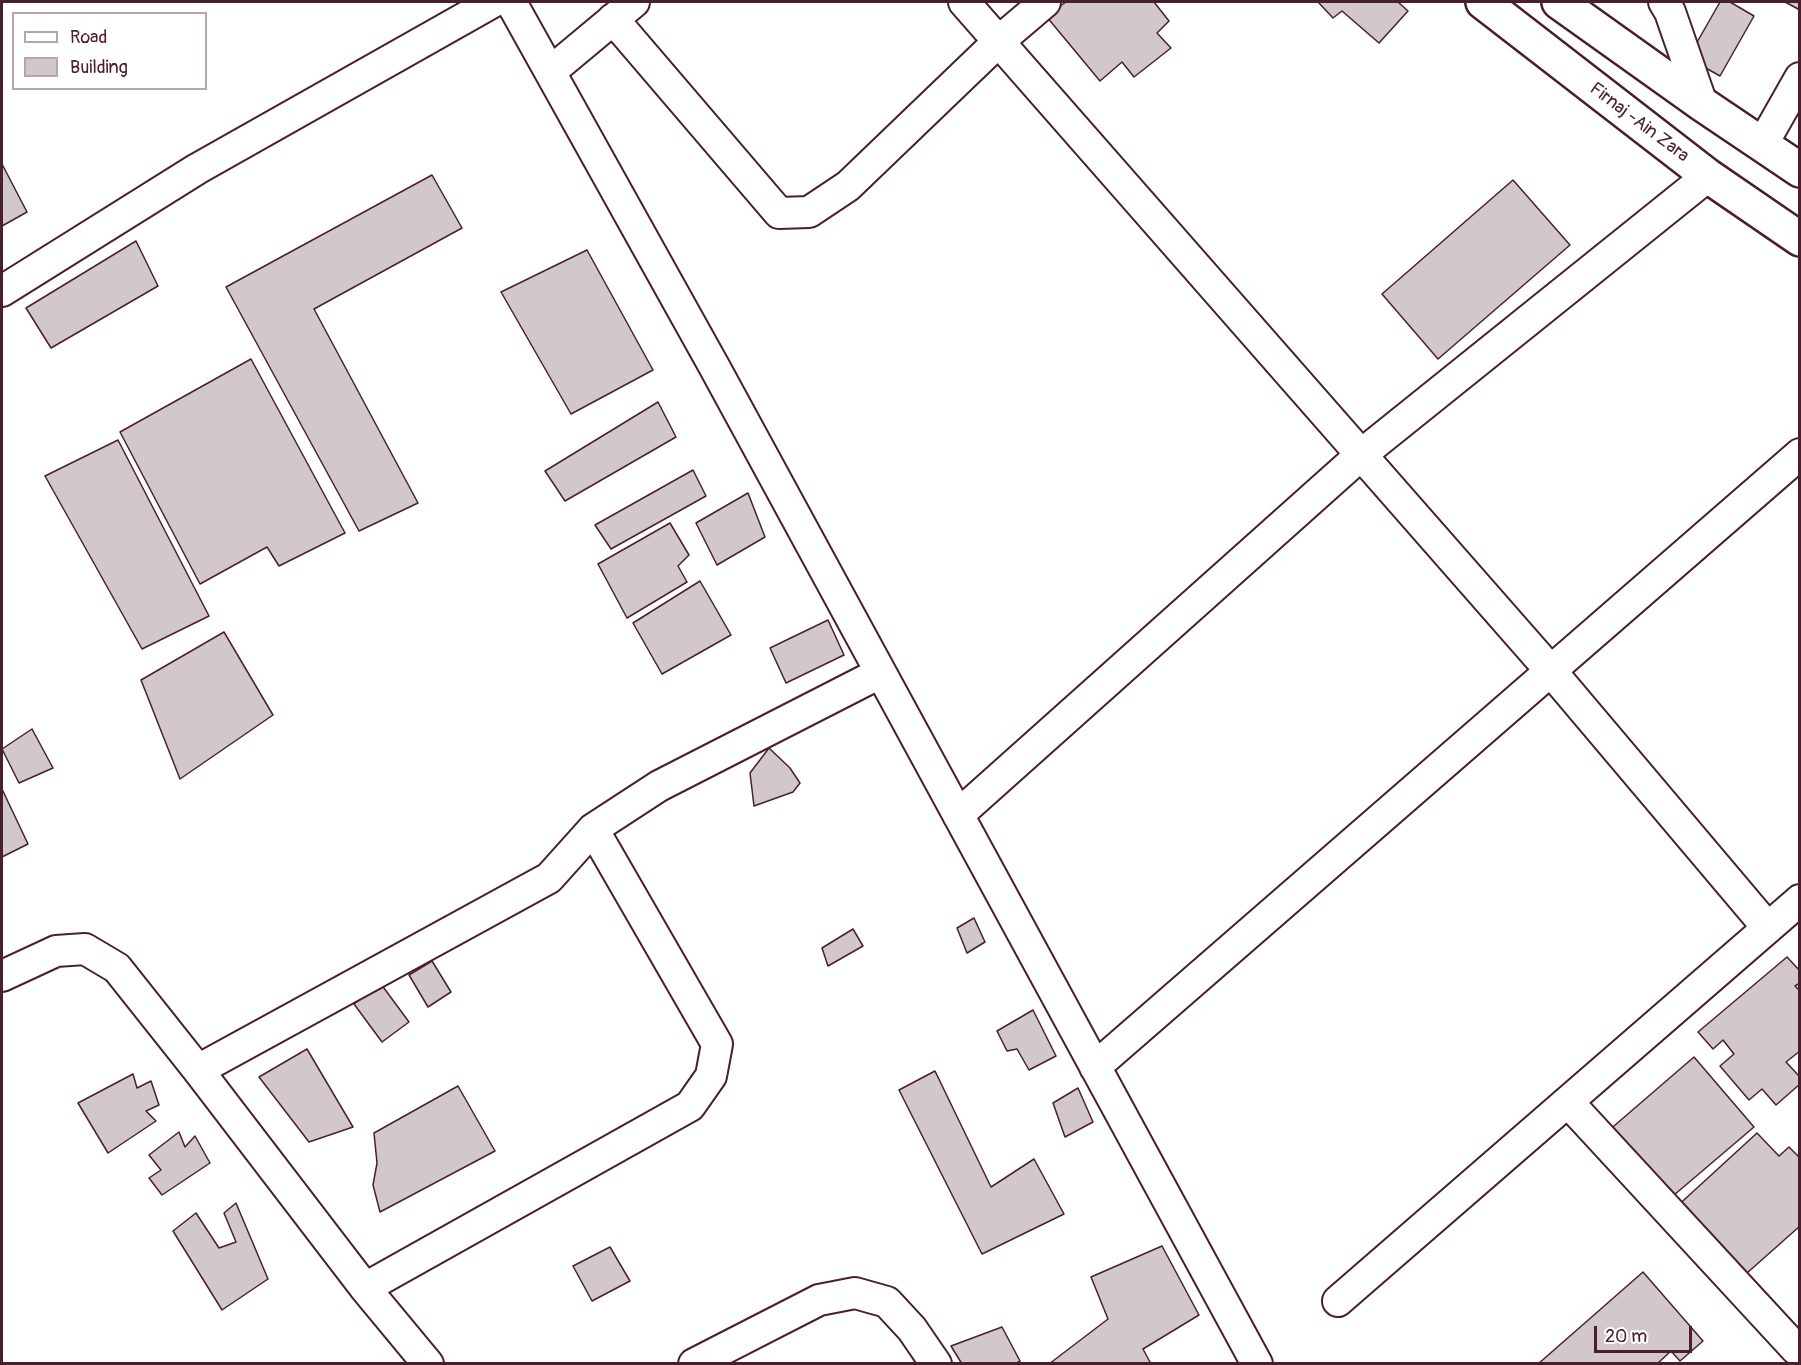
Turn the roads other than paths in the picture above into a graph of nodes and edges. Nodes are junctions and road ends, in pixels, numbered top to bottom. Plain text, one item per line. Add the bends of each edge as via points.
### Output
1 (493, 2) edge
2 (511, 2) edge
3 (964, 2) edge
4 (1044, 2) edge
5 (1483, 2) edge
6 (1559, 2) edge
7 (1664, 2) edge
8 (623, 10) edge
9 (998, 42) junction
10 (550, 72) junction
11 (1800, 78) edge
12 (1702, 104) junction
13 (1762, 145) junction
14 (1800, 170) edge
15 (1708, 176) junction
16 (1800, 239) edge
17 (2, 291) edge
18 (1362, 454) junction
19 (1800, 454) edge
20 (1550, 670) junction
21 (880, 673) junction
22 (958, 816) junction
23 (593, 829) junction
24 (1800, 900) edge
25 (1768, 928) junction
26 (2, 976) edge
27 (1095, 1067) junction
28 (198, 1070) junction
29 (1568, 1102) junction
30 (365, 1288) junction
31 (1338, 1301) dead end
32 (1792, 1353) edge
33 (428, 1364) edge
34 (694, 1364) edge
35 (936, 1364) edge
36 (1257, 1364) edge

1 - 17 street via 197,170
2 - 10 street
3 - 9 street
4 - 9 street
5 - 15 main road, Firnaj -Ain Zara
6 - 12 main road
7 - 12 street
8 - 9 street via 779,213 809,212 848,186
8 - 10 street
9 - 18 street
10 - 21 street
11 - 13 street
12 - 13 main road
13 - 14 main road
15 - 16 main road, Firnaj -Ain Zara
15 - 18 street
18 - 20 street
18 - 22 street
19 - 20 street
20 - 25 street
20 - 27 street
21 - 22 street
21 - 23 street via 659,786
22 - 27 street
23 - 28 street via 549,878
23 - 30 street via 717,1044 711,1076 690,1106
24 - 25 street
25 - 29 street
26 - 28 street via 56,951 85,949 117,968
27 - 36 street
28 - 30 street
29 - 31 street
29 - 32 street
30 - 33 street
34 - 35 street via 819,1300 855,1293 887,1302

